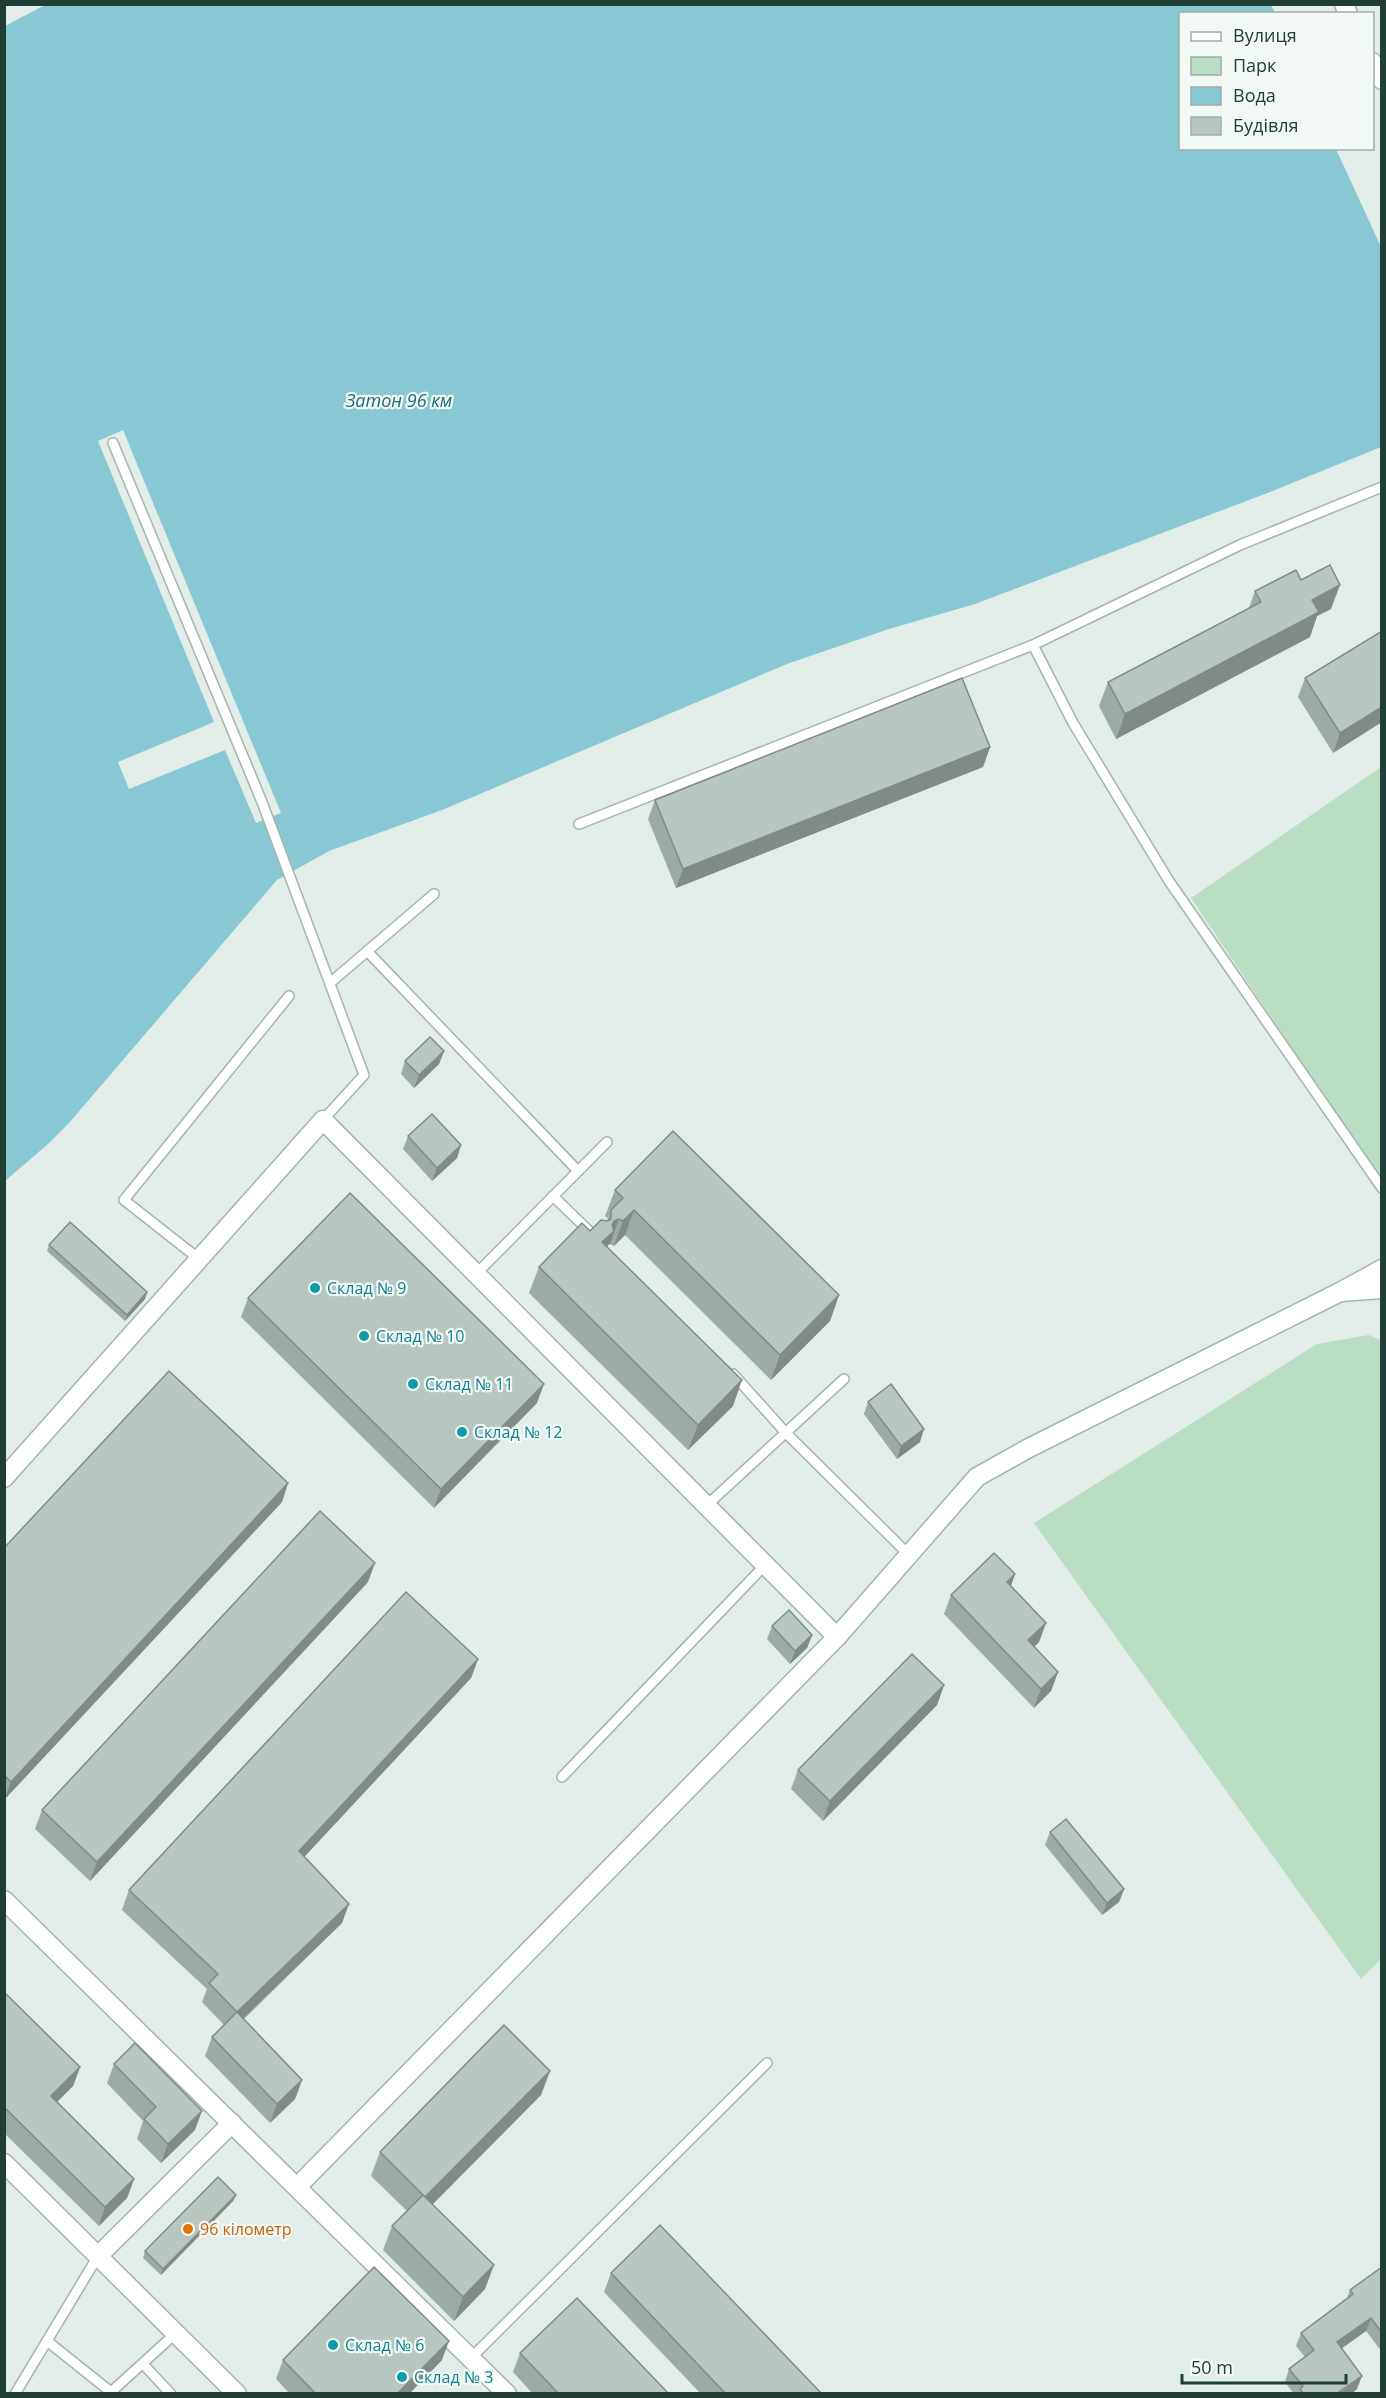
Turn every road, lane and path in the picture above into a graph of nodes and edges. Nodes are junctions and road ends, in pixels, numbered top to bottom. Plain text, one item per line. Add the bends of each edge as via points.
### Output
1 (1374, 66) edge
2 (1382, 80) edge
3 (113, 443) dead end
4 (1382, 488) edge
5 (1033, 645) junction
6 (579, 824) dead end
7 (434, 894) dead end
8 (367, 951) junction
9 (330, 983) junction
10 (289, 996) dead end
11 (323, 1120) junction
12 (607, 1142) dead end
13 (578, 1171) junction
14 (1382, 1188) edge
15 (553, 1196) junction
16 (597, 1240) edge
17 (199, 1259) junction
18 (1382, 1269) edge
19 (476, 1274) junction
20 (1382, 1289) edge
21 (1340, 1292) junction
22 (727, 1368) edge
23 (844, 1379) dead end
24 (786, 1433) junction
25 (4, 1478) edge
26 (706, 1506) junction
27 (909, 1555) junction
28 (765, 1565) junction
29 (837, 1637) junction
30 (562, 1777) dead end
31 (4, 1900) edge
32 (766, 2063) dead end
33 (232, 2123) junction
34 (4, 2163) edge
35 (297, 2187) junction
36 (99, 2256) junction
37 (176, 2333) junction
38 (47, 2341) junction
39 (471, 2358) junction
40 (143, 2364) junction
41 (15, 2394) edge
42 (171, 2394) edge
43 (237, 2394) edge
44 (507, 2394) edge

1 - 2 street
3 - 9 lane via 262,802
4 - 5 lane via 1240,544
5 - 6 lane
5 - 14 lane via 1073,723 1169,880
7 - 8 lane
8 - 9 lane
8 - 13 lane
9 - 11 lane via 363,1075
10 - 17 lane via 124,1200
11 - 17 street
11 - 19 street
12 - 13 lane
13 - 15 lane
15 - 16 lane
15 - 19 lane
17 - 25 street
18 - 21 street
19 - 26 street
20 - 21 street
21 - 27 street via 977,1476
22 - 24 lane
23 - 24 lane
24 - 26 lane
24 - 27 lane
26 - 28 street
27 - 29 street
28 - 29 street
28 - 30 lane
29 - 35 street
31 - 33 street
32 - 39 lane
33 - 35 street
33 - 36 street
34 - 36 street
35 - 39 street
36 - 37 street
36 - 38 lane
37 - 40 lane
37 - 43 street
38 - 40 lane via 111,2392
38 - 41 lane
39 - 44 street
40 - 42 lane

